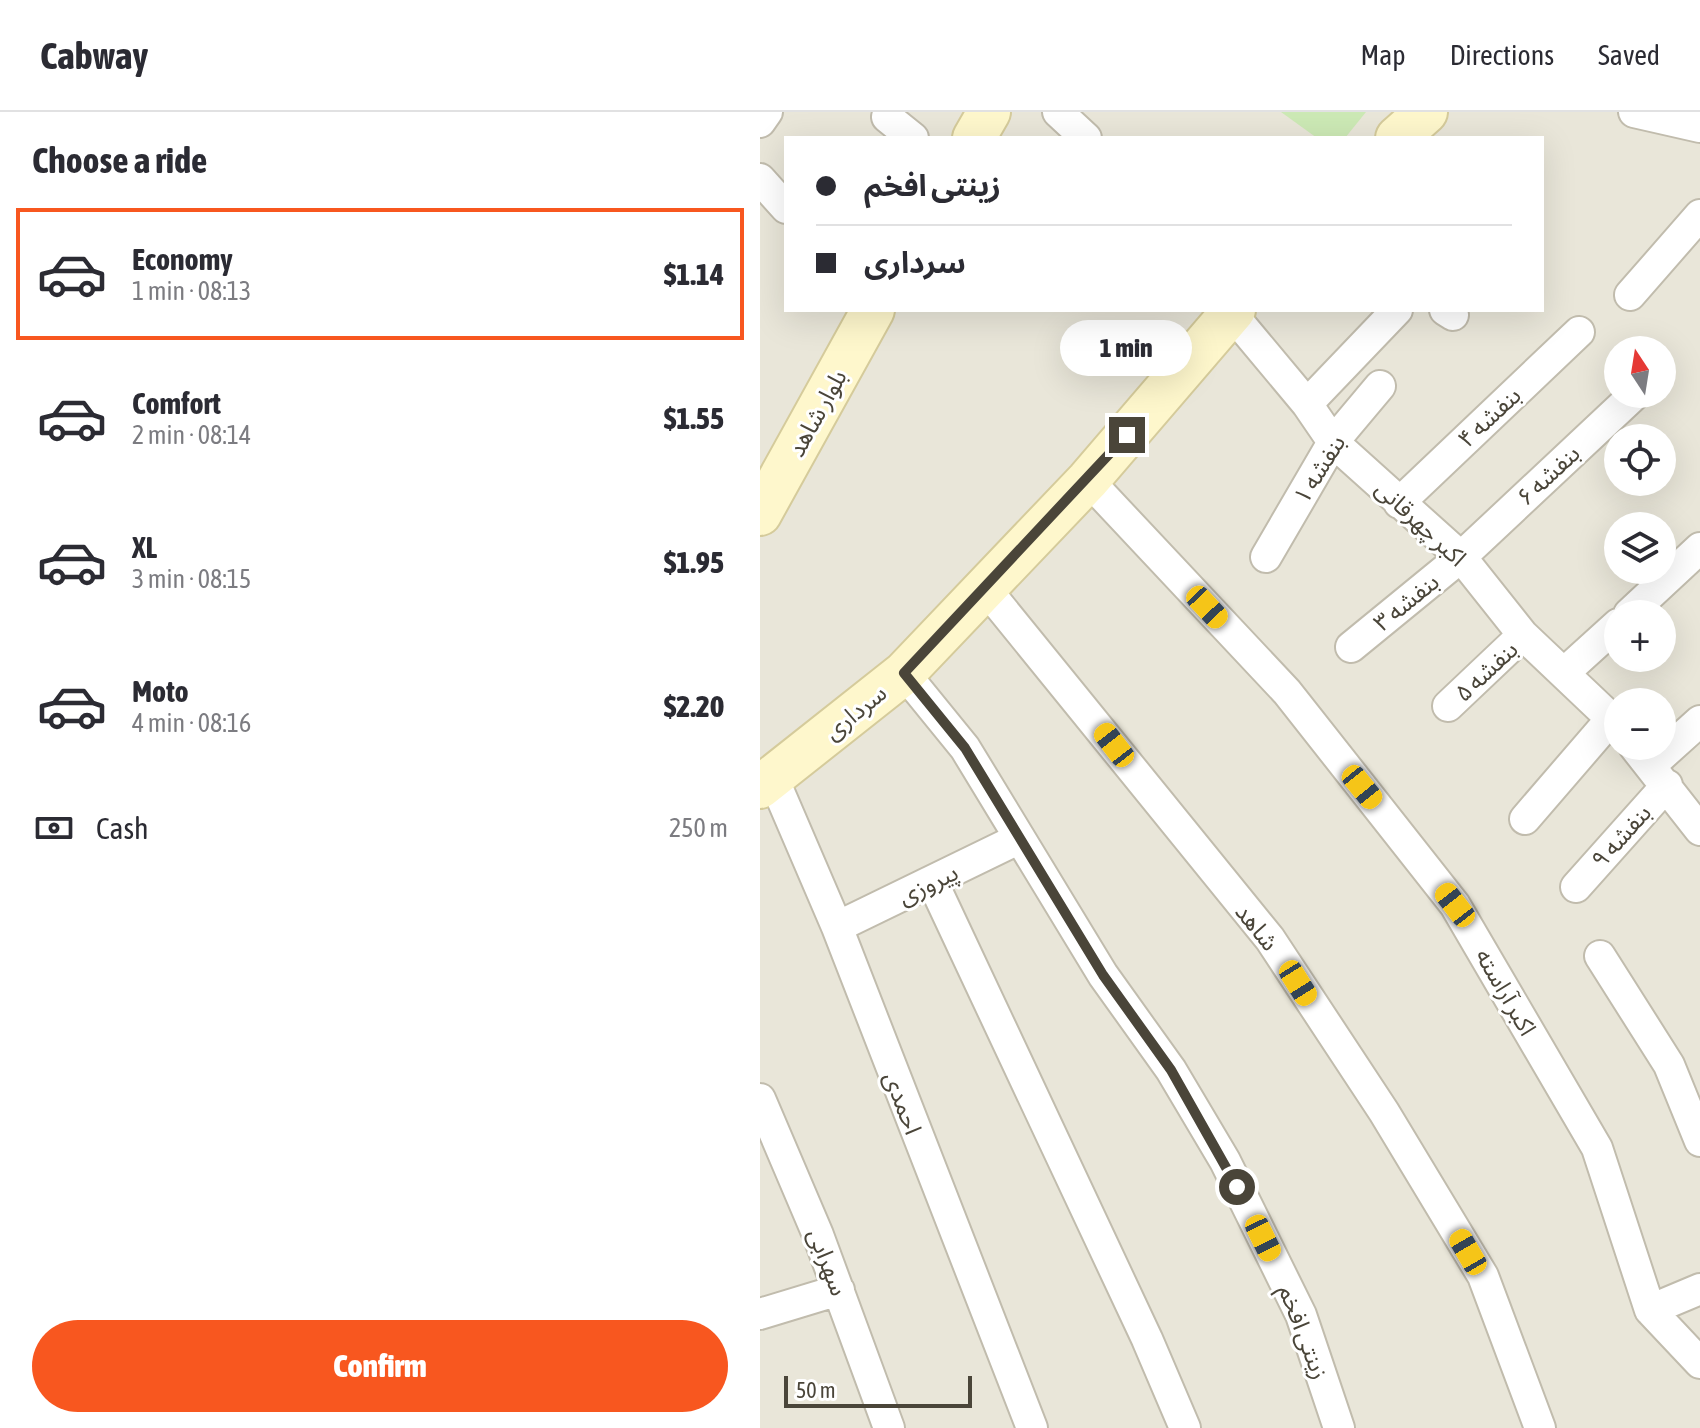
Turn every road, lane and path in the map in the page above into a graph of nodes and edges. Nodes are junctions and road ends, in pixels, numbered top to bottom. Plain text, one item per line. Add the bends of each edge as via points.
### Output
1 (767, 112) edge
2 (989, 112) edge
3 (1058, 112) edge
4 (1426, 112) edge
5 (1634, 112) edge
6 (887, 117) dead end
7 (760, 122) edge
8 (1700, 127) edge
9 (911, 136) edge
10 (975, 136) edge
11 (1084, 136) edge
12 (1399, 136) edge
13 (760, 179) edge
14 (784, 206) edge
15 (1700, 215) edge
16 (1630, 295) dead end
17 (872, 312) edge
18 (1232, 312) edge
19 (1395, 312) edge
20 (1579, 332) dead end
21 (1380, 386) dead end
22 (1307, 404) junction
23 (1620, 408) edge
24 (1333, 442) junction
25 (1088, 480) junction
26 (1399, 503) junction
27 (762, 505) edge
28 (1700, 548) edge
29 (1266, 557) dead end
30 (1461, 557) junction
31 (985, 588) junction
32 (1644, 600) edge
33 (1523, 635) junction
34 (1604, 637) edge
35 (1351, 647) dead end
36 (1565, 672) junction
37 (904, 673) junction
38 (1448, 706) dead end
39 (1604, 710) edge
40 (1700, 721) edge
41 (1604, 733) edge
42 (1650, 766) edge
43 (766, 782) edge
44 (1525, 819) dead end
45 (1700, 830) edge
46 (1018, 839) junction
47 (933, 883) junction
48 (1576, 887) dead end
49 (837, 927) junction
50 (1600, 956) dead end
51 (760, 1099) edge
52 (1700, 1141) edge
53 (1700, 1289) edge
54 (839, 1290) junction
55 (1650, 1310) junction
56 (760, 1314) edge
57 (1700, 1363) edge
58 (889, 1428) edge
59 (1032, 1428) edge
60 (1185, 1428) edge
61 (1339, 1428) edge
62 (1540, 1428) edge

1 - 7 street
2 - 10 main road
3 - 11 street
4 - 12 main road
5 - 8 street
6 - 9 street
13 - 14 street
15 - 16 street
17 - 27 main road, بلوار شاهد
18 - 22 street, اکبر چهرقانی
18 - 25 main road, سرداری
19 - 22 street
20 - 26 street, بنفشه ۴
21 - 24 street, بنفشه ۱
22 - 24 street, اکبر چهرقانی
23 - 30 street, بنفشه ۶
24 - 26 street, اکبر چهرقانی
24 - 29 street, بنفشه ۱
25 - 31 main road, سرداری
25 - 55 street, اکبر آراسته via 1287,692 1455,905 1597,1148
26 - 30 street, اکبر چهرقانی
28 - 32 street
30 - 33 street, اکبر چهرقانی
30 - 35 street, بنفشه ۳
31 - 37 main road, سرداری
31 - 62 street, شاهد via 1270,939 1483,1276
33 - 36 street, اکبر چهرقانی
33 - 38 street, بنفشه ۵
34 - 36 street
36 - 39 street, اکبر چهرقانی
37 - 43 main road, سرداری
37 - 46 street, زینتی افخم via 965,748
40 - 42 street, بنفشه ۹
41 - 44 street
42 - 45 street
42 - 48 street, بنفشه ۹
43 - 49 street, احمدی
46 - 47 street, پیروزی
46 - 61 street, زینتی افخم via 1225,1161 1301,1315
47 - 49 street, پیروزی
47 - 60 street
49 - 59 street, احمدی
50 - 52 street via 1669,1065
51 - 54 street, سهرابی
53 - 55 street
54 - 56 street
54 - 58 street, سهرابی
55 - 57 street, اکبر آراسته

